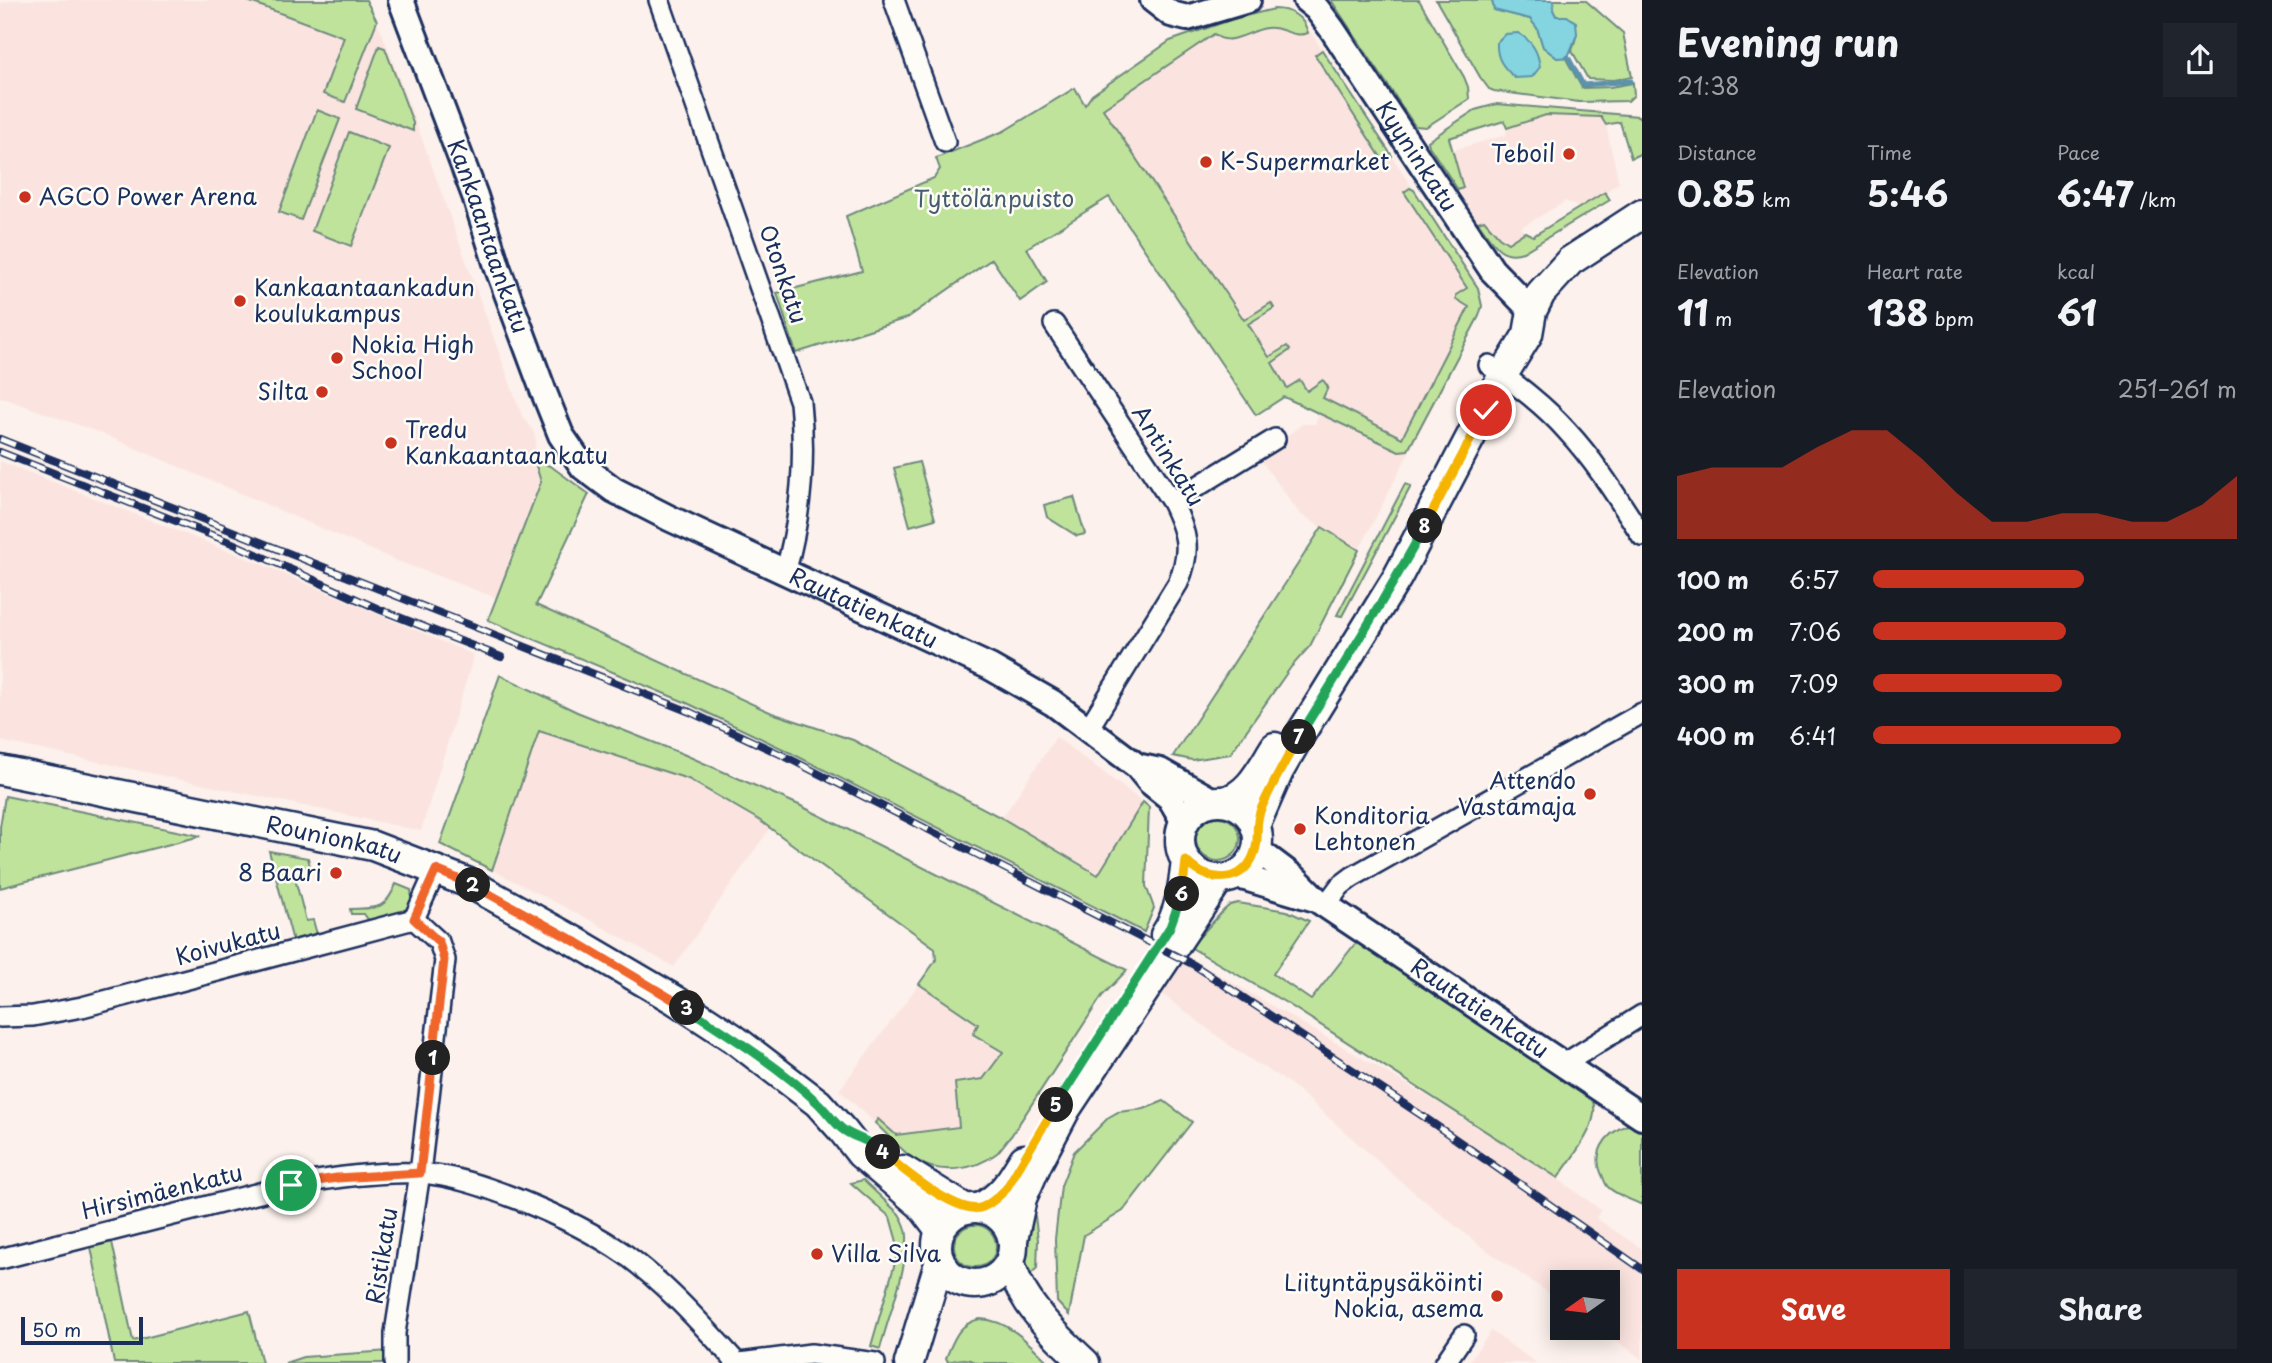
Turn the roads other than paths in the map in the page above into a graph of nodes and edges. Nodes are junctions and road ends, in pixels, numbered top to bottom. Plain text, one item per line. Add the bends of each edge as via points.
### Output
1 (659, 0) edge
2 (894, 0) edge
3 (1153, 0) edge
4 (1248, 0) edge
5 (1307, 0) edge
6 (409, 2) edge
7 (946, 142) dead end
8 (1642, 214) edge
9 (1532, 311) junction
10 (1054, 324) dead end
11 (1496, 370) junction
12 (1275, 439) dead end
13 (583, 467) joint
14 (1172, 502) junction
15 (1642, 536) edge
16 (785, 573) junction
17 (1642, 713) edge
18 (1088, 729) junction
19 (1137, 766) junction
20 (0, 770) edge
21 (1218, 801) junction
22 (1184, 822) junction
23 (1256, 838) junction
24 (1186, 861) junction
25 (436, 870) junction
26 (1227, 877) junction
27 (1321, 902) junction
28 (414, 919) junction
29 (1642, 1015) edge
30 (0, 1017) edge
31 (1564, 1064) junction
32 (1642, 1117) edge
33 (843, 1131) junction
34 (420, 1173) junction
35 (973, 1208) junction
36 (940, 1230) junction
37 (1011, 1251) junction
38 (0, 1259) edge
39 (940, 1261) junction
40 (972, 1283) junction
41 (1041, 1319) junction
42 (1464, 1335) dead end
43 (395, 1363) edge
44 (739, 1363) edge
45 (875, 1363) edge
46 (909, 1363) edge
47 (927, 1363) edge
48 (1085, 1363) edge
49 (1445, 1363) edge

1 - 16 street, Otonkatu via 800,402 804,448
2 - 7 street
3 - 4 street via 1171,14 1187,18
5 - 9 street, Kyyninkatu via 1332,29 1492,270
6 - 13 street, Kankaantaankatu via 498,270 561,435
8 - 9 main road via 1570,261 1541,293
9 - 11 main road via 1515,325
10 - 14 street, Antinkatu
11 - 15 street via 1568,432
11 - 21 main road via 1357,614 1252,782 1232,800
11 - 23 main road via 1392,587 1279,771
12 - 14 street
13 - 16 street, Rautatienkatu via 614,491
14 - 18 street, Antinkatu via 1186,533 1184,571
16 - 18 street, Rautatienkatu via 990,667
17 - 27 street via 1352,877
18 - 19 street, Rautatienkatu
19 - 21 street, Rautatienkatu via 1160,771
19 - 22 street, Rautatienkatu via 1170,798
20 - 25 main road, Rounionkatu via 373,846
21 - 22 main road via 1201,805
21 - 23 main road via 1242,808
22 - 24 main road via 1180,842
23 - 26 main road via 1245,868
23 - 27 street, Rautatienkatu
24 - 26 main road via 1206,876
24 - 35 main road via 1182,893 1170,927 1006,1189 997,1199
25 - 28 street
25 - 33 main road, Rounionkatu via 469,883 675,1000 796,1085
26 - 27 street, Rautatienkatu
26 - 37 main road via 1066,1109 1022,1198
27 - 31 street, Rautatienkatu
28 - 30 street, Koivukatu via 82,1007
28 - 34 street, Ristikatu via 439,942 444,960
29 - 31 street
31 - 32 street, Rautatienkatu
33 - 35 main road, Rounionkatu via 872,1142 899,1167
33 - 36 main road, Rounionkatu via 861,1154 921,1205
34 - 38 street, Hirsimäenkatu via 291,1185
34 - 43 street, Ristikatu via 395,1333
34 - 44 street, Hirsimäenkatu via 477,1185 583,1229 653,1278
35 - 36 main road via 955,1213
35 - 37 main road via 1002,1218 1009,1228
36 - 39 main road
37 - 40 main road via 1002,1273
37 - 41 main road via 1021,1291
39 - 40 main road via 945,1270
39 - 46 main road
40 - 41 main road
40 - 47 main road via 945,1304
41 - 48 main road
42 - 49 street
44 - 45 street via 811,1354

